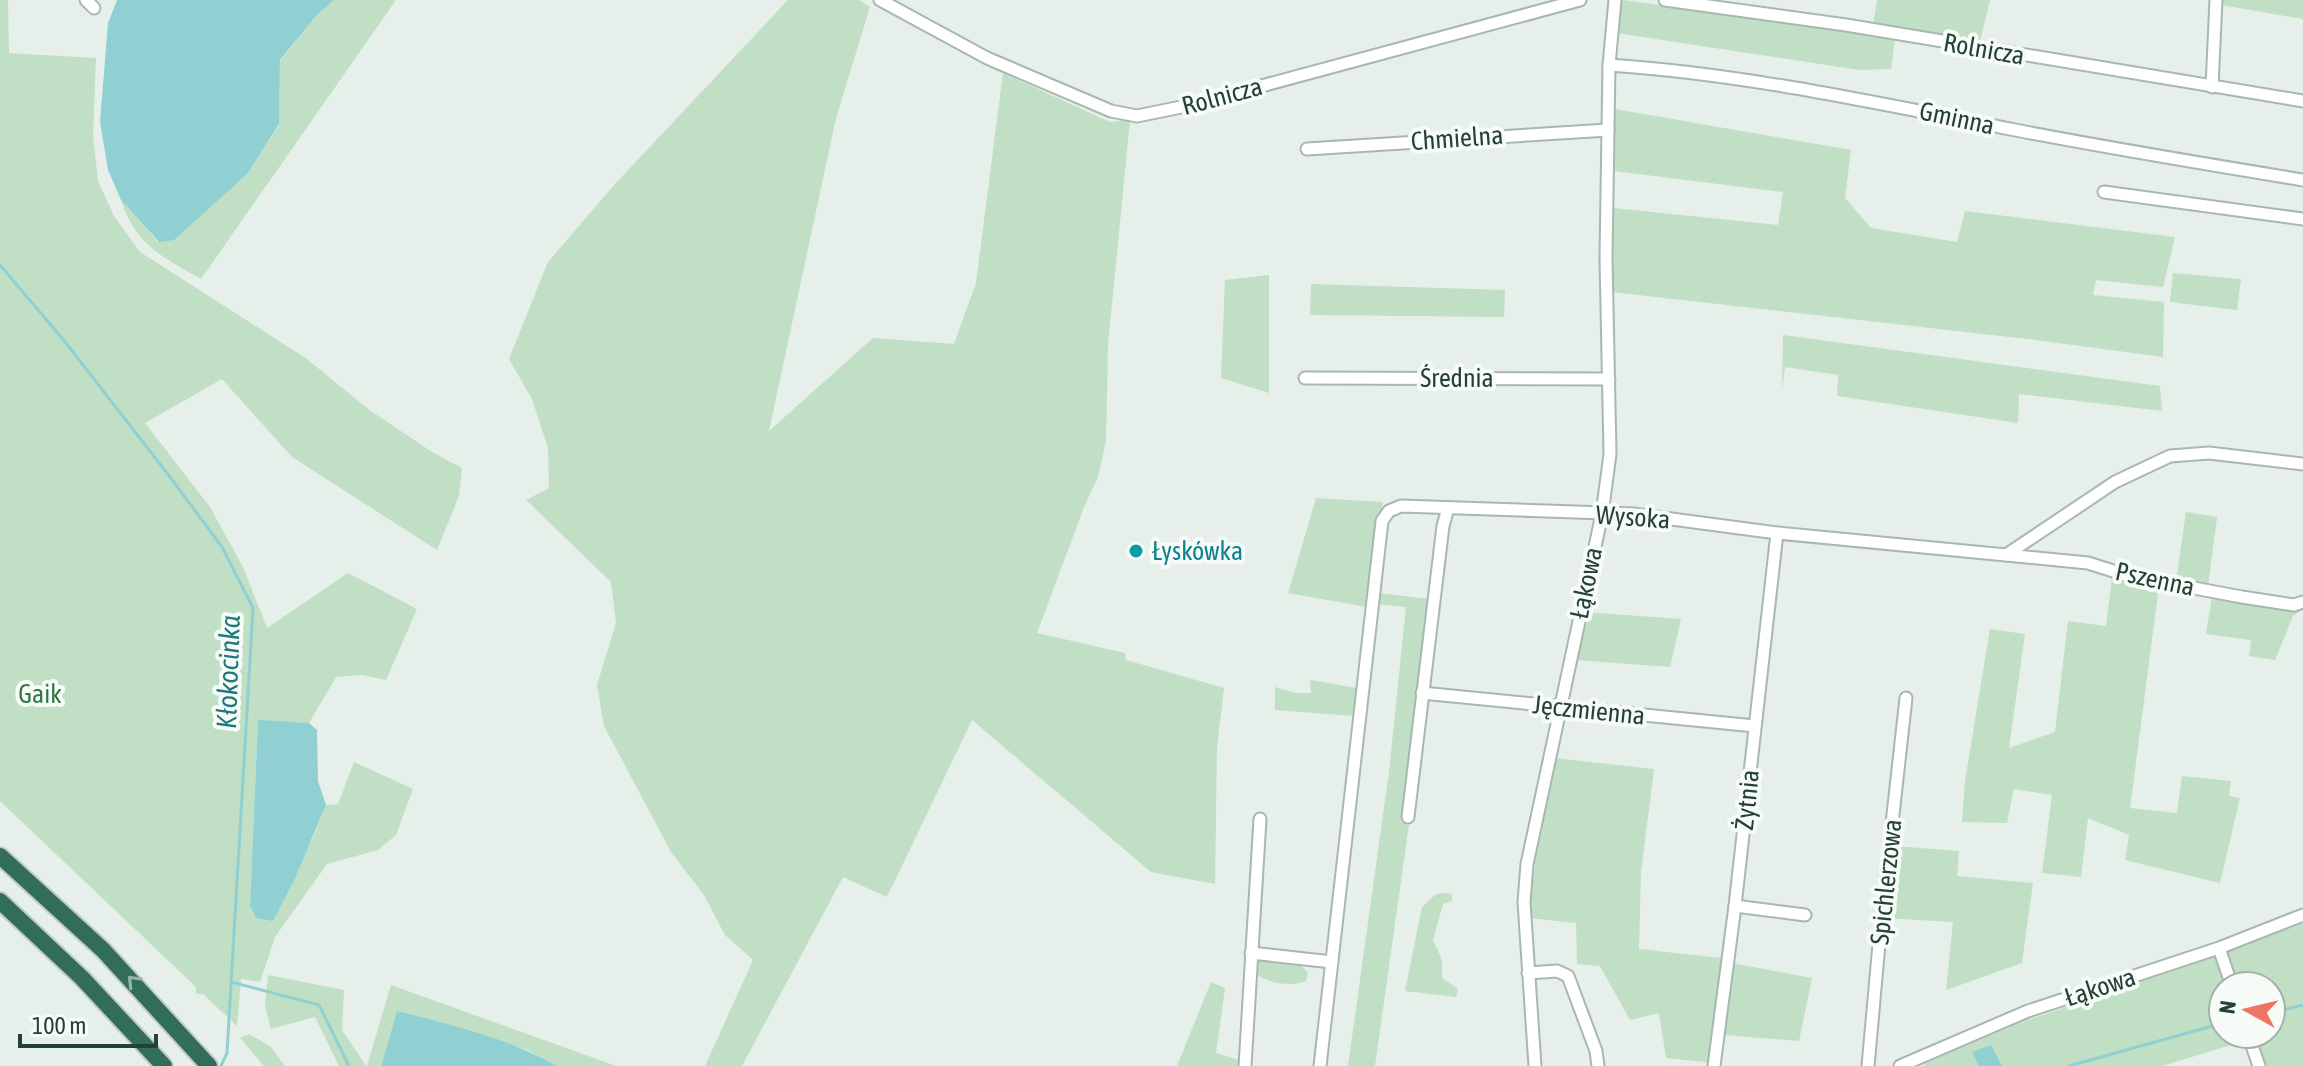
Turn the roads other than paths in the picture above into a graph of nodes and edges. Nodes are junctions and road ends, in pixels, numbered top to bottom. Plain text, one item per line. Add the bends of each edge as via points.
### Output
1 (880, 0) edge
2 (1580, 0) edge
3 (1615, 0) edge
4 (1665, 0) edge
5 (2216, 0) edge
6 (1609, 65) junction
7 (2212, 87) junction
8 (2303, 101) edge
9 (1608, 130) junction
10 (1307, 149) dead end
11 (2303, 180) edge
12 (2104, 192) dead end
13 (2303, 219) edge
14 (1305, 378) dead end
15 (1609, 379) junction
16 (2303, 464) edge
17 (1448, 508) junction
18 (1602, 514) junction
19 (1777, 533) junction
20 (2006, 555) junction
21 (2303, 602) edge
22 (1422, 693) junction
23 (1906, 698) dead end
24 (1559, 708) junction
25 (1755, 726) junction
26 (1408, 817) dead end
27 (1260, 819) dead end
28 (0, 856) edge
29 (0, 901) edge
30 (1735, 906) junction
31 (1805, 915) dead end
32 (2303, 915) edge
33 (2219, 948) junction
34 (1251, 953) junction
35 (1332, 962) junction
36 (2227, 970) edge
37 (1528, 973) junction
38 (206, 1063) edge
39 (164, 1066) edge
40 (1245, 1066) edge
41 (1320, 1066) edge
42 (1535, 1066) edge
43 (1598, 1066) edge
44 (1714, 1066) edge
45 (1868, 1066) edge
46 (1900, 1066) edge

1 - 2 street, Rolnicza via 987,58 1130,116 1191,105
3 - 6 street, Łąkowa
4 - 7 street, Rolnicza
5 - 7 street
6 - 9 street, Łąkowa
6 - 11 street, Gminna via 1831,94
7 - 8 street, Rolnicza
9 - 10 street, Chmielna
9 - 15 street, Łąkowa
12 - 13 street
14 - 15 street, Średnia
15 - 18 street, Łąkowa via 1610,454
16 - 20 street via 2209,453 2170,456 2115,482
17 - 18 street, Wysoka
17 - 22 street
17 - 35 street, Wysoka via 1401,506 1382,521
18 - 19 street, Wysoka
18 - 24 street, Łąkowa
19 - 20 street, Wysoka
19 - 25 street, Żytnia
20 - 21 street, Pszenna via 2088,563 2242,597
22 - 24 street, Jęczmienna
22 - 26 street
23 - 45 street, Spichlerzowa
24 - 25 street, Jęczmienna
24 - 37 street, Łąkowa via 1527,864
25 - 30 street, Żytnia
27 - 34 street
38 -> 28 highway via 103,950
29 - 39 highway
30 - 31 street
30 - 44 street, Żytnia
32 - 33 street, Łąkowa
33 - 36 street
33 - 46 street, Łąkowa via 2028,1011
34 - 35 street
34 - 40 street
35 - 41 street, Wysoka
37 - 42 street, Łąkowa
37 - 43 street via 1557,971 1568,976

